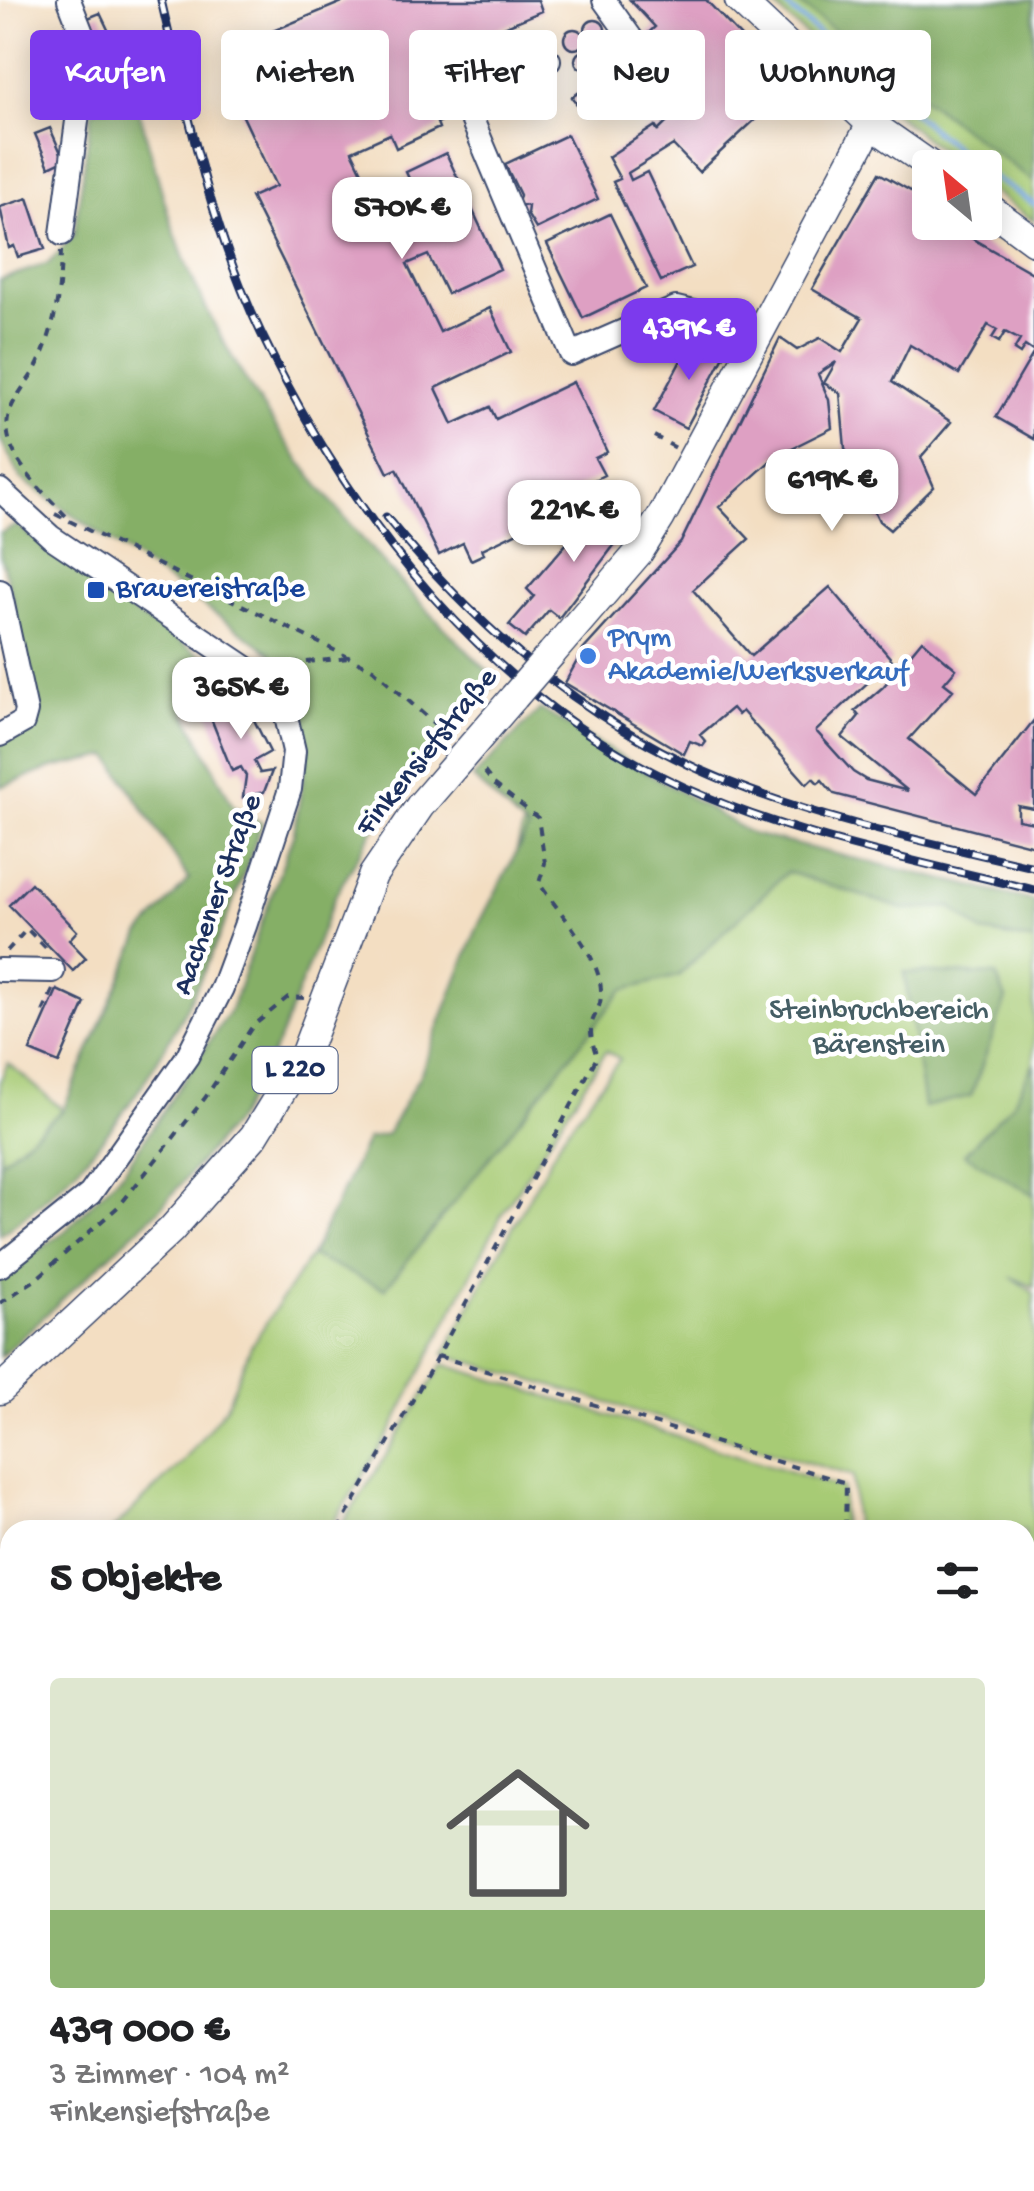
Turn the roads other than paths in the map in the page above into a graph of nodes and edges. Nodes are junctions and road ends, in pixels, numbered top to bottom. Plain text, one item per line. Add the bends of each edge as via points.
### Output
1 (69, 0) edge
2 (604, 0) edge
3 (739, 0) edge
4 (625, 30) edge
5 (472, 120) edge
6 (871, 124) junction
7 (912, 153) edge
8 (1002, 217) edge
9 (62, 234) road end
10 (1034, 240) edge
11 (754, 345) junction
12 (5, 497) edge
13 (0, 590) edge
14 (0, 735) edge
15 (51, 961) road end
16 (1, 962) edge
17 (0, 1266) edge
18 (0, 1390) edge

1 - 9 street via 87,46
2 - 4 street
3 - 6 main road
5 - 11 street via 571,354 676,308 701,314
6 - 7 main road
6 - 11 main road, Finkensiefstraße / L 220
8 - 10 main road
11 - 18 main road, Finkensiefstraße / L 220, bridge via 639,552 394,839 373,875 305,1053 254,1136 171,1230
12 - 17 street, Aachener Straße via 51,537 254,673 285,712 294,751 290,790 250,910 222,988 186,1058 90,1194
13 - 14 street via 26,712 23,722
15 - 16 street

